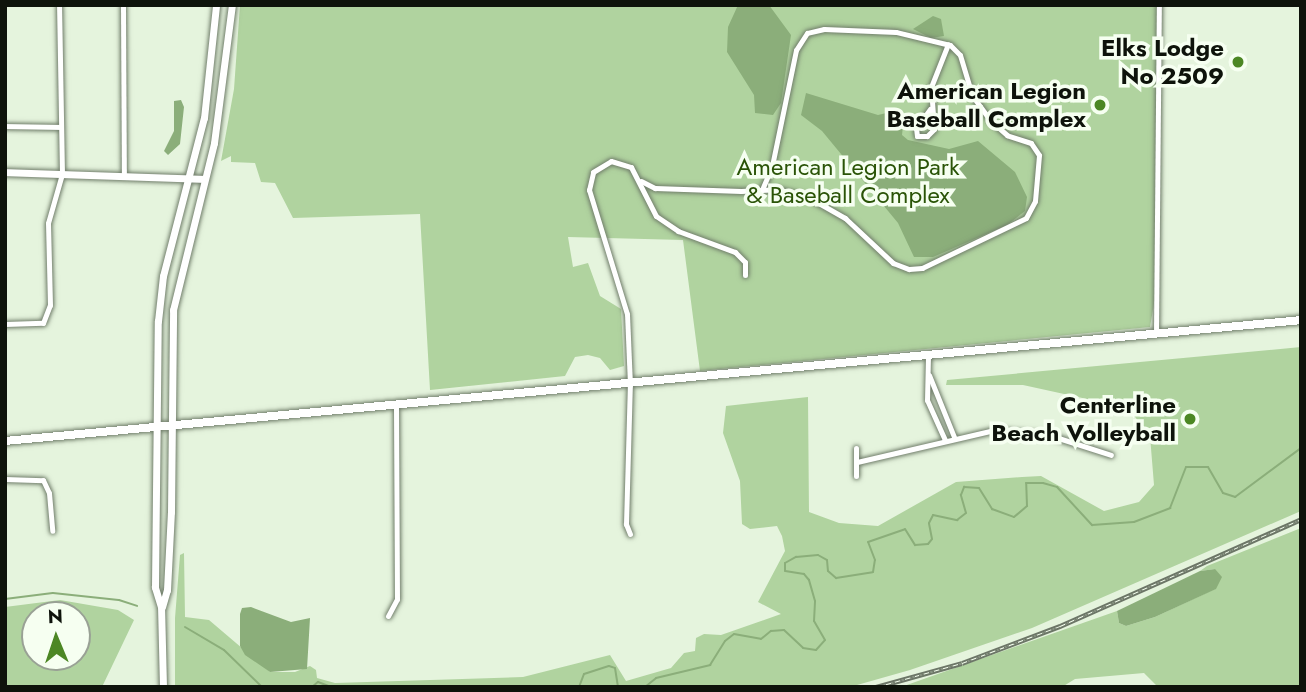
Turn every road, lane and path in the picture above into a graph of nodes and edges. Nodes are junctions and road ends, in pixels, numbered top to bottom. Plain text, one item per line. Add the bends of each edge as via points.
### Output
1 (59, 5) edge
2 (123, 5) edge
3 (216, 5) edge
4 (232, 5) edge
5 (1159, 5) edge
6 (948, 44) junction
7 (930, 109) junction
8 (5, 126) edge
9 (61, 127) junction
10 (5, 172) edge
11 (62, 174) junction
12 (124, 175) junction
13 (189, 178) junction
14 (203, 179) junction
15 (640, 181) junction
16 (762, 190) junction
17 (745, 275) dead end
18 (1301, 320) edge
19 (5, 324) edge
20 (1156, 334) junction
21 (928, 356) junction
22 (929, 375) junction
23 (630, 385) junction
24 (396, 405) junction
25 (169, 426) junction
26 (156, 427) junction
27 (954, 437) junction
28 (945, 440) junction
29 (5, 441) edge
30 (856, 447) dead end
31 (1111, 455) dead end
32 (857, 462) junction
33 (856, 476) dead end
34 (5, 479) edge
35 (52, 531) dead end
36 (630, 534) dead end
37 (161, 607) junction
38 (388, 616) dead end
39 (163, 687) edge

1 - 9 street
2 - 12 street
3 - 13 main road via 204,118
4 - 14 main road via 222,103
5 - 20 street
6 - 7 street via 934,76
6 - 16 street via 897,32 824,29 807,33 796,50 772,166
6 - 16 street via 960,55 972,95 994,125 1036,148 1037,193 1026,218 932,264 909,270 893,262 828,206 793,192
7 - 7 street via 932,133 916,136 916,128
8 - 9 street
9 - 11 street
10 - 11 main road
11 - 12 main road
11 - 19 street via 48,223 43,323
12 - 13 main road
13 - 14 main road
13 - 26 main road via 163,276
14 - 25 main road via 173,310
15 - 16 street via 668,189
15 - 17 street via 656,216 678,231 735,252 745,261
15 - 23 street via 631,167 611,161 602,164 589,181 624,298
18 - 20 main road
20 - 21 main road
21 - 22 street
21 - 23 main road
22 - 27 street
22 - 28 street via 927,400
23 - 24 main road
23 - 36 street via 626,469
24 - 25 main road
24 - 38 street via 397,599
25 - 26 main road
25 - 37 main road via 171,512 167,590
26 - 29 main road
26 - 37 main road via 155,587
27 - 28 street
27 - 31 street via 1020,430
28 - 32 street
30 - 32 street
32 - 33 street
34 - 35 street via 43,480 49,493
37 - 39 main road

